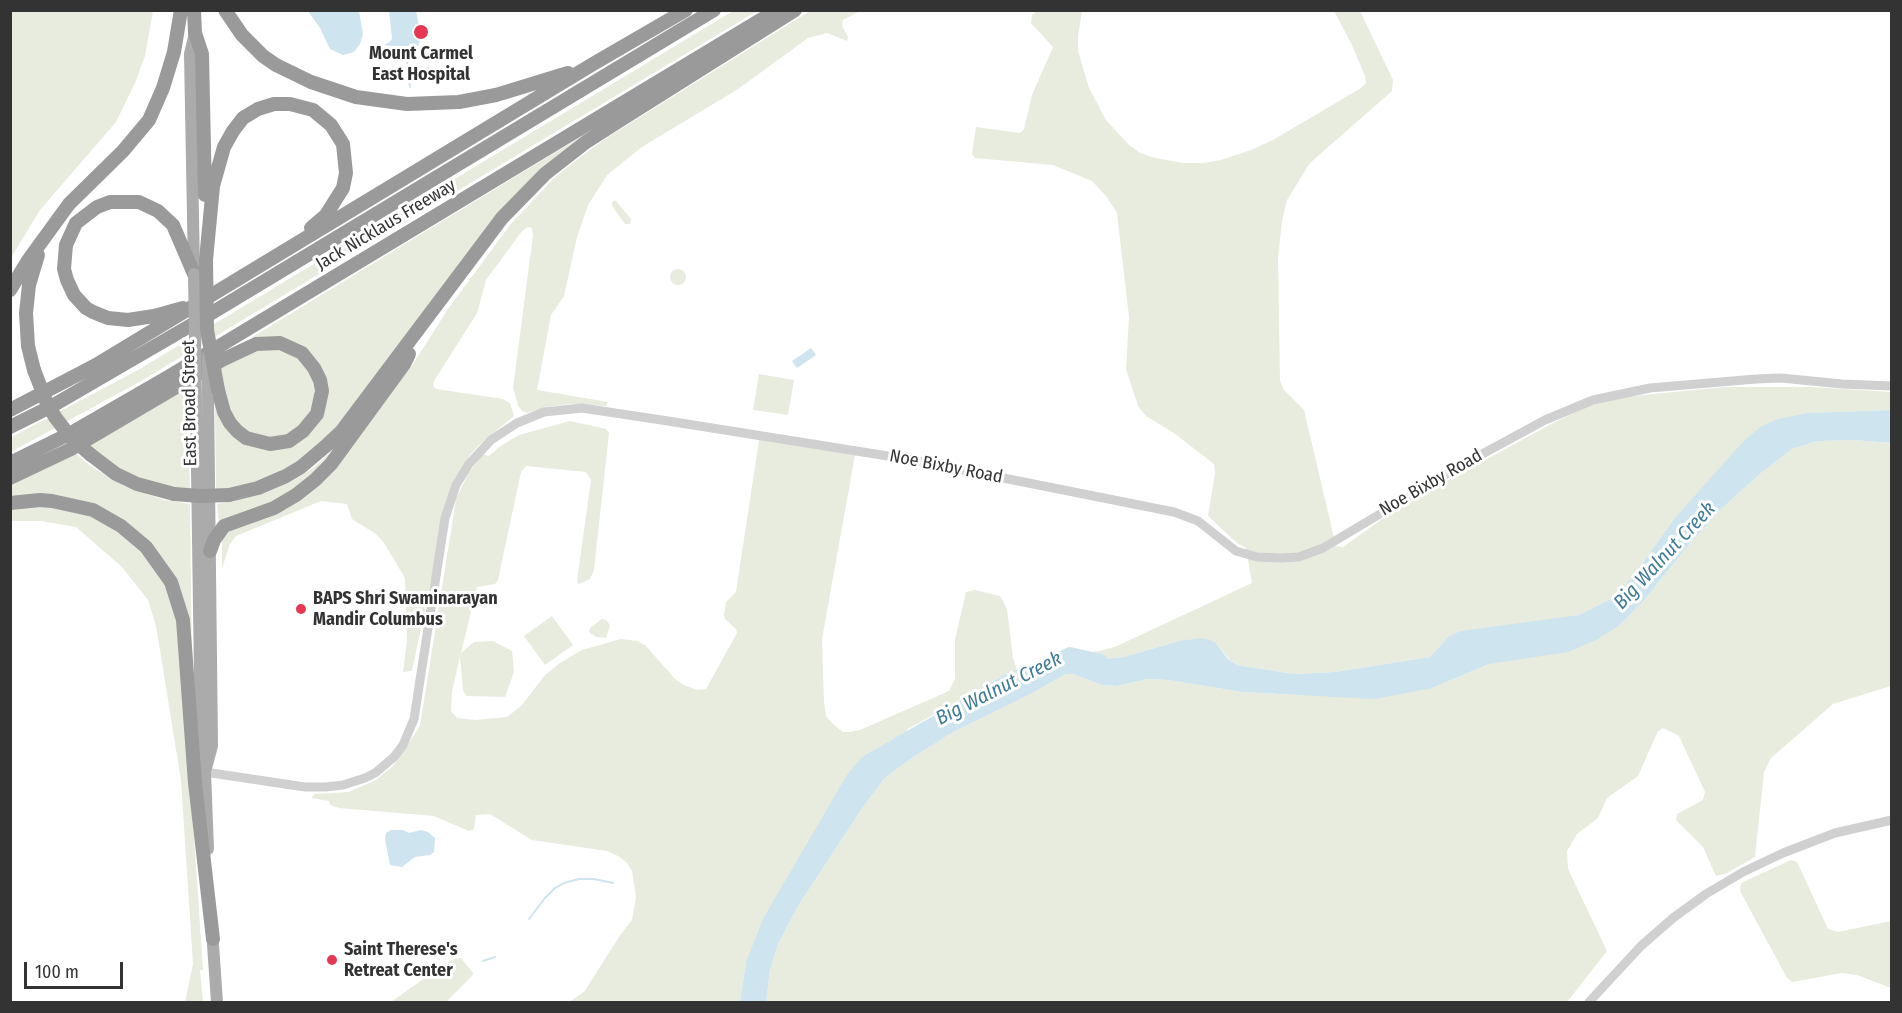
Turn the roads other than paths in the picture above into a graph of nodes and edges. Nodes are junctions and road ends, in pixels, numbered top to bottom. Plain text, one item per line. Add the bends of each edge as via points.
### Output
1 (182, 10) edge
2 (194, 10) edge
3 (225, 10) edge
4 (686, 10) edge
5 (714, 10) edge
6 (777, 10) edge
7 (795, 10) edge
8 (195, 33) junction
9 (593, 64) junction
10 (54, 223) junction
11 (273, 258) junction
12 (206, 260) junction
13 (194, 274) junction
14 (10, 290) edge
15 (199, 303) junction
16 (428, 315) junction
17 (61, 384) junction
18 (1892, 386) edge
19 (213, 392) junction
20 (10, 401) edge
21 (10, 410) edge
22 (10, 427) edge
23 (10, 463) edge
24 (10, 478) edge
25 (10, 503) edge
26 (210, 551) junction
27 (205, 772) junction
28 (1892, 820) edge
29 (213, 939) junction
30 (217, 1002) edge
31 (1589, 1002) edge

1 - 10 highway via 174,52 149,120
2 - 8 highway, East Broad Street
3 - 9 highway via 242,34 276,65 333,90 392,103 448,104 496,95
4 - 9 highway
5 - 22 highway, Jack Nicklaus Freeway via 200,320
6 - 23 highway, Jack Nicklaus Freeway via 168,377
7 - 16 highway via 595,136 545,174 502,218
8 - 12 highway, East Broad Street via 202,54
8 - 13 main road, East Broad Street via 190,54
9 - 11 highway
10 - 14 highway
10 - 16 highway, bridge via 33,270 27,299 26,329 34,370 46,401 71,438 116,474 174,494 229,495 258,488 301,467 341,432
11 - 12 highway via 326,215 339,196 346,173 345,151 336,131 313,110 290,104 274,104 251,113 238,124 224,147 213,186
11 - 15 highway
12 - 19 highway, East Broad Street, bridge
13 - 15 highway via 172,225 158,211 139,202 110,202 97,207 76,223 66,245 64,269 74,295 101,316 140,319
13 - 27 main road, East Broad Street, bridge via 201,746
15 - 17 highway
16 - 26 highway via 404,364 331,464 274,508 224,526
17 - 20 highway
17 - 21 highway
18 - 27 street, Noe Bixby Road via 1756,378 1650,388 1593,400 1545,420 1472,459 1323,548 1299,557 1281,558 1236,551 1187,516 1110,499 913,460 613,412 582,408 544,412 510,426 491,440 456,485 445,518 414,719 394,757 375,773 354,783 326,787
19 - 24 highway, East Broad Street via 237,431 246,438 270,444 289,441 303,431 317,414 322,392 314,368 302,353 285,344 256,344
19 - 26 main road, East Broad Street
25 - 29 highway via 52,501 93,510 146,546 171,582 183,620 195,783
26 - 27 main road, East Broad Street via 212,746
27 - 29 main road, East Broad Street
28 - 31 street via 1835,833 1749,868 1673,918
29 - 30 main road, East Broad Street

